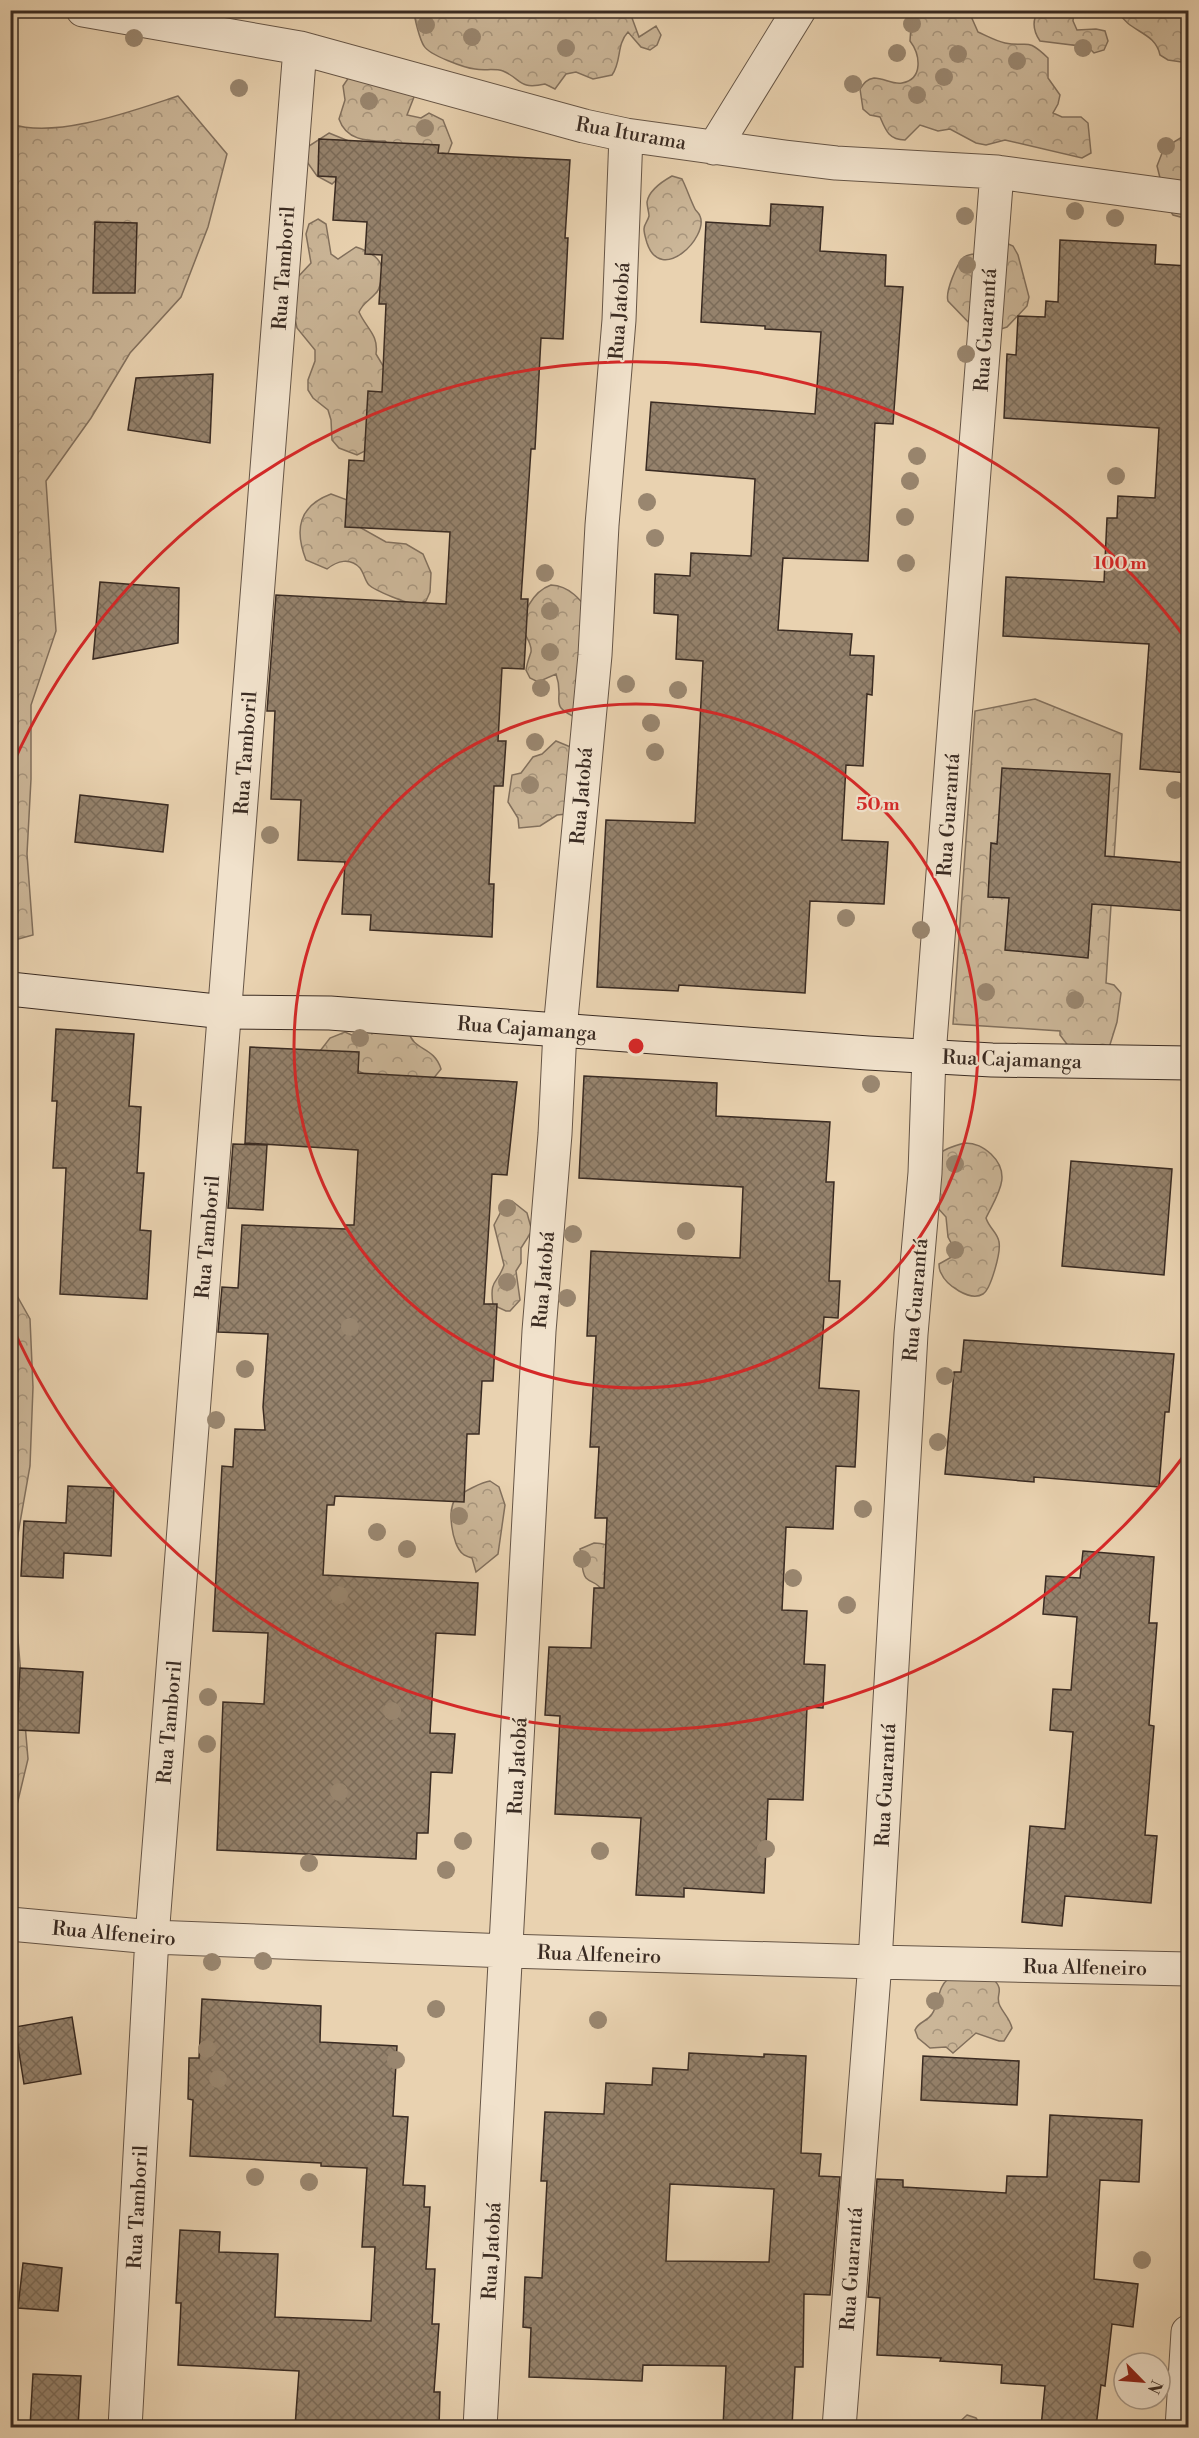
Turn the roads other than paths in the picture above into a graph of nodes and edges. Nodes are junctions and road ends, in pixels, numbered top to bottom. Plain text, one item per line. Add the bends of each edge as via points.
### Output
1 (83, 10) edge
2 (799, 10) edge
3 (300, 48) junction
4 (626, 135) junction
5 (714, 148) junction
6 (997, 172) junction
7 (1188, 198) edge
8 (10, 989) edge
9 (225, 1012) junction
10 (560, 1030) junction
11 (929, 1055) junction
12 (1188, 1063) edge
13 (10, 1924) edge
14 (152, 1938) junction
15 (507, 1951) junction
16 (875, 1962) junction
17 (1188, 1969) edge
18 (1188, 2332) edge
19 (125, 2427) edge
20 (480, 2427) edge
21 (839, 2427) edge
22 (1182, 2427) edge

1 - 3 street, Rua Iturama
2 - 5 street
3 - 4 street, Rua Iturama
3 - 9 street, Rua Tamboril
4 - 5 street, Rua Iturama
4 - 10 street, Rua Jatobá via 620,308 595,655
5 - 6 street, Rua Iturama via 836,163
6 - 7 street, Rua Iturama
6 - 11 street, Rua Guarantá
8 - 9 street, Rua Cajamanga
9 - 10 street, Rua Cajamanga via 330,1013
9 - 14 street, Rua Tamboril
10 - 11 street, Rua Cajamanga
10 - 15 street, Rua Jatobá via 539,1331
11 - 12 street, Rua Cajamanga via 992,1060
11 - 16 street, Rua Guarantá via 925,1173 911,1334
13 - 14 street, Rua Alfeneiro
14 - 15 street, Rua Alfeneiro
14 - 19 street, Rua Tamboril
15 - 16 street, Rua Alfeneiro
15 - 20 street, Rua Jatobá
16 - 17 street, Rua Alfeneiro
16 - 21 street, Rua Guarantá
18 - 22 street

